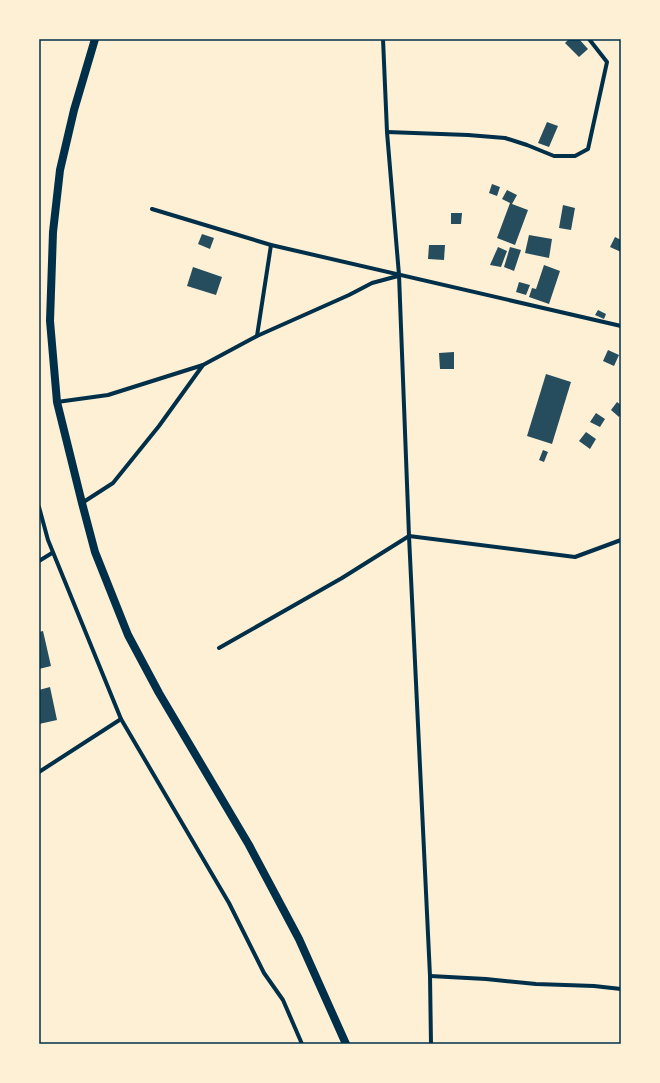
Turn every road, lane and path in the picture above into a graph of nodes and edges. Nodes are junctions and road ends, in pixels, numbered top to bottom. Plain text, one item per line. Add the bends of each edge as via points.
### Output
1 (95, 39) edge
2 (383, 39) edge
3 (589, 39) edge
4 (387, 132) junction
5 (152, 209) dead end
6 (271, 245) junction
7 (399, 275) junction
8 (621, 326) edge
9 (257, 336) junction
10 (203, 365) junction
11 (57, 402) junction
12 (82, 503) junction
13 (39, 507) edge
14 (409, 536) junction
15 (621, 540) edge
16 (52, 553) junction
17 (39, 561) edge
18 (219, 648) dead end
19 (121, 719) junction
20 (39, 772) edge
21 (430, 976) junction
22 (621, 989) edge
23 (302, 1044) edge
24 (346, 1044) edge
25 (431, 1044) edge

1 - 11 main road via 60,170 53,232 50,322
2 - 4 street
3 - 4 street via 607,62 588,149 575,156 554,156 505,138
4 - 7 street
5 - 6 street
6 - 7 street
6 - 9 street
7 - 8 street
7 - 9 street via 372,283
7 - 14 street
9 - 10 street
10 - 11 street via 108,395
10 - 12 street via 159,426 113,482
11 - 12 main road
12 - 24 main road via 95,552 128,635 159,693 249,845 299,939
13 - 16 street
14 - 15 street via 575,557
14 - 18 street via 342,578
14 - 21 street
16 - 17 street
16 - 19 street
19 - 20 street
19 - 23 street via 229,903 264,973 283,1000
21 - 22 street
21 - 25 street

